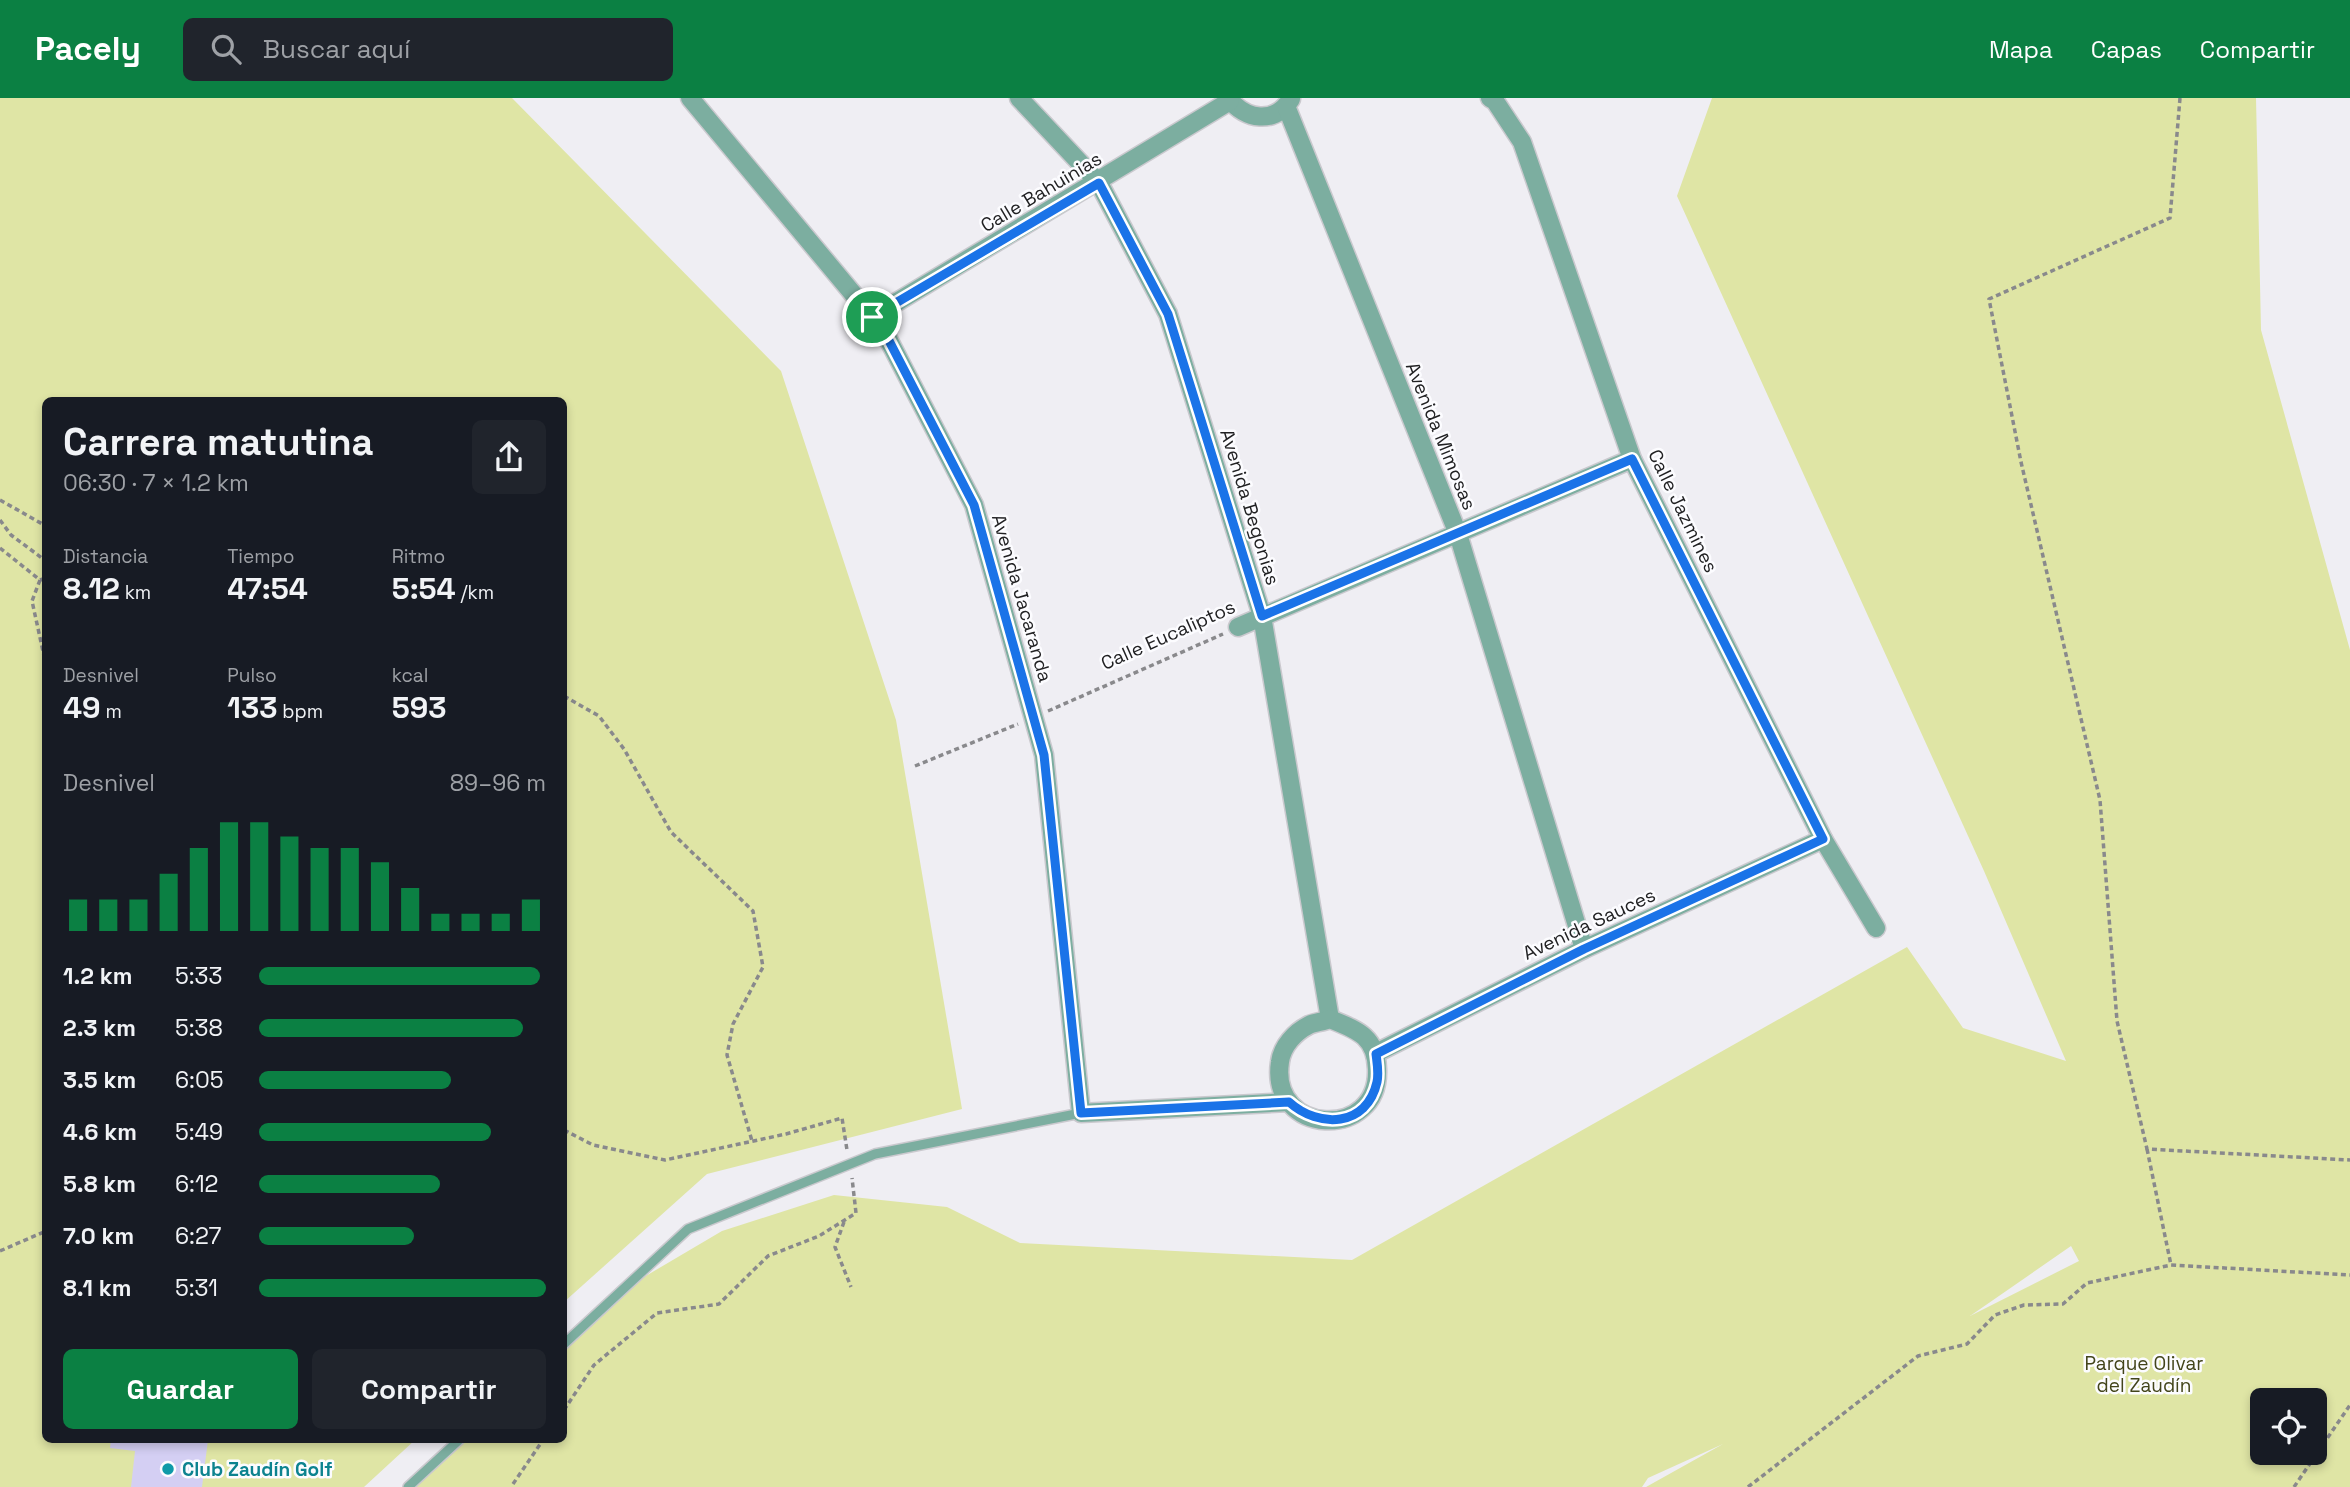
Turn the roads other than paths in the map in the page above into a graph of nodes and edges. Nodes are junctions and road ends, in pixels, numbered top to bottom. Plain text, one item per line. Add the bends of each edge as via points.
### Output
1 (690, 98) edge
2 (1019, 98) edge
3 (1490, 98) edge
4 (1229, 100) edge
5 (1289, 102) edge
6 (1099, 183) junction
7 (872, 317) junction
8 (1632, 459) junction
9 (1458, 534) junction
10 (1262, 616) junction
11 (1238, 627) road end
12 (1823, 839) junction
13 (1876, 928) dead end
14 (1584, 949) junction
15 (1330, 1019) junction
16 (1376, 1054) junction
17 (1289, 1102) junction
18 (1081, 1113) junction
19 (567, 1341) edge
20 (455, 1443) edge
21 (408, 1487) edge

1 - 7 street, Avenida Jacaranda
2 - 6 street, Avenida Begonias
3 - 8 street, Calle Jazmines via 1522,142
4 - 5 street via 1247,115 1259,118 1272,116
4 - 6 street, Calle Bahuinias
5 - 9 street, Avenida Mimosas
6 - 7 street, Calle Bahuinias
6 - 10 street, Avenida Begonias via 1168,314
7 - 18 street, Avenida Jacaranda via 884,331 974,505 1044,755
8 - 9 street, Calle Eucaliptos
8 - 12 street, Calle Jazmines
9 - 10 street, Calle Eucaliptos
9 - 14 street, Avenida Mimosas
10 - 11 street, Calle Eucaliptos
10 - 15 street, Avenida Begonias
12 - 13 street, Calle Jazmines
12 - 14 street, Avenida Sauces
14 - 16 street, Avenida Sauces
15 - 16 street via 1359,1032
15 - 17 street via 1309,1025 1289,1040 1281,1056 1278,1073
16 - 17 street via 1377,1080 1360,1110 1345,1118 1318,1120
17 - 18 street
18 - 19 lane via 875,1154 688,1229
20 - 21 lane

